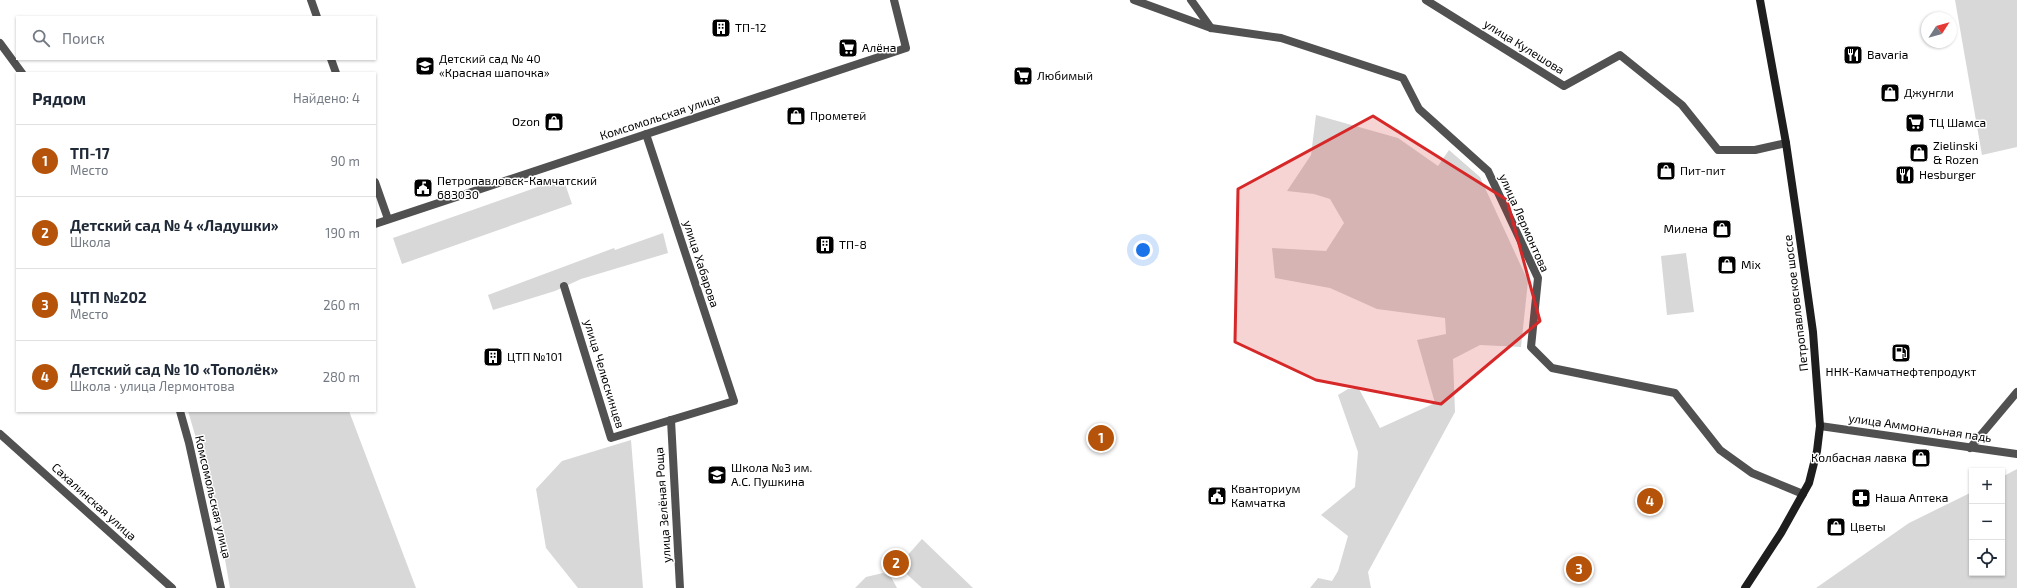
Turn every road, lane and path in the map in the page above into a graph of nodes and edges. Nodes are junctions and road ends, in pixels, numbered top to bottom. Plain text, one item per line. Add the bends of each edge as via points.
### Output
1 (310, 0) edge
2 (894, 0) edge
3 (1134, 0) edge
4 (1191, 0) edge
5 (1426, 0) edge
6 (1760, 0) edge
7 (316, 16) edge
8 (1211, 28) junction
9 (0, 43) edge
10 (331, 60) edge
11 (21, 72) edge
12 (336, 72) edge
13 (646, 134) junction
14 (1786, 143) junction
15 (376, 185) edge
16 (388, 219) junction
17 (376, 224) edge
18 (564, 286) dead end
19 (2017, 392) edge
20 (734, 401) joint
21 (180, 412) edge
22 (671, 420) junction
23 (1820, 426) junction
24 (0, 434) edge
25 (1970, 448) junction
26 (2017, 454) edge
27 (1803, 494) junction
28 (172, 588) edge
29 (221, 588) edge
30 (680, 588) edge
31 (1745, 588) edge

1 - 7 street
2 - 13 street, Комсомольская улица via 906,48
3 - 8 street, улица Лермонтова
4 - 8 street
5 - 14 street, улица Кулешова via 1564,86 1620,55 1682,105 1718,150 1755,150
6 - 14 main road, Петропавловское шоссе
8 - 27 street, улица Лермонтова via 1280,38 1403,78 1419,109 1488,171 1538,278 1531,348 1552,368 1675,392 1720,450 1752,473
9 - 11 street
10 - 12 street
13 - 16 street, Комсомольская улица
13 - 20 street, улица Хабарова
14 - 23 main road, Петропавловское шоссе via 1813,332
15 - 16 street
16 - 17 street, Комсомольская улица
18 - 22 street, улица Челюскинцев via 611,438
19 - 25 street
20 - 22 street, улица Челюскинцев
21 - 29 street, Комсомольская улица
22 - 30 street, улица Зелёная Роща
23 - 25 street, улица Аммональная падь
23 - 27 main road, Петропавловское шоссе via 1809,483
24 - 28 street, Сахалинская улица
25 - 26 street, улица Аммональная падь
27 - 31 main road, Петропавловское шоссе

